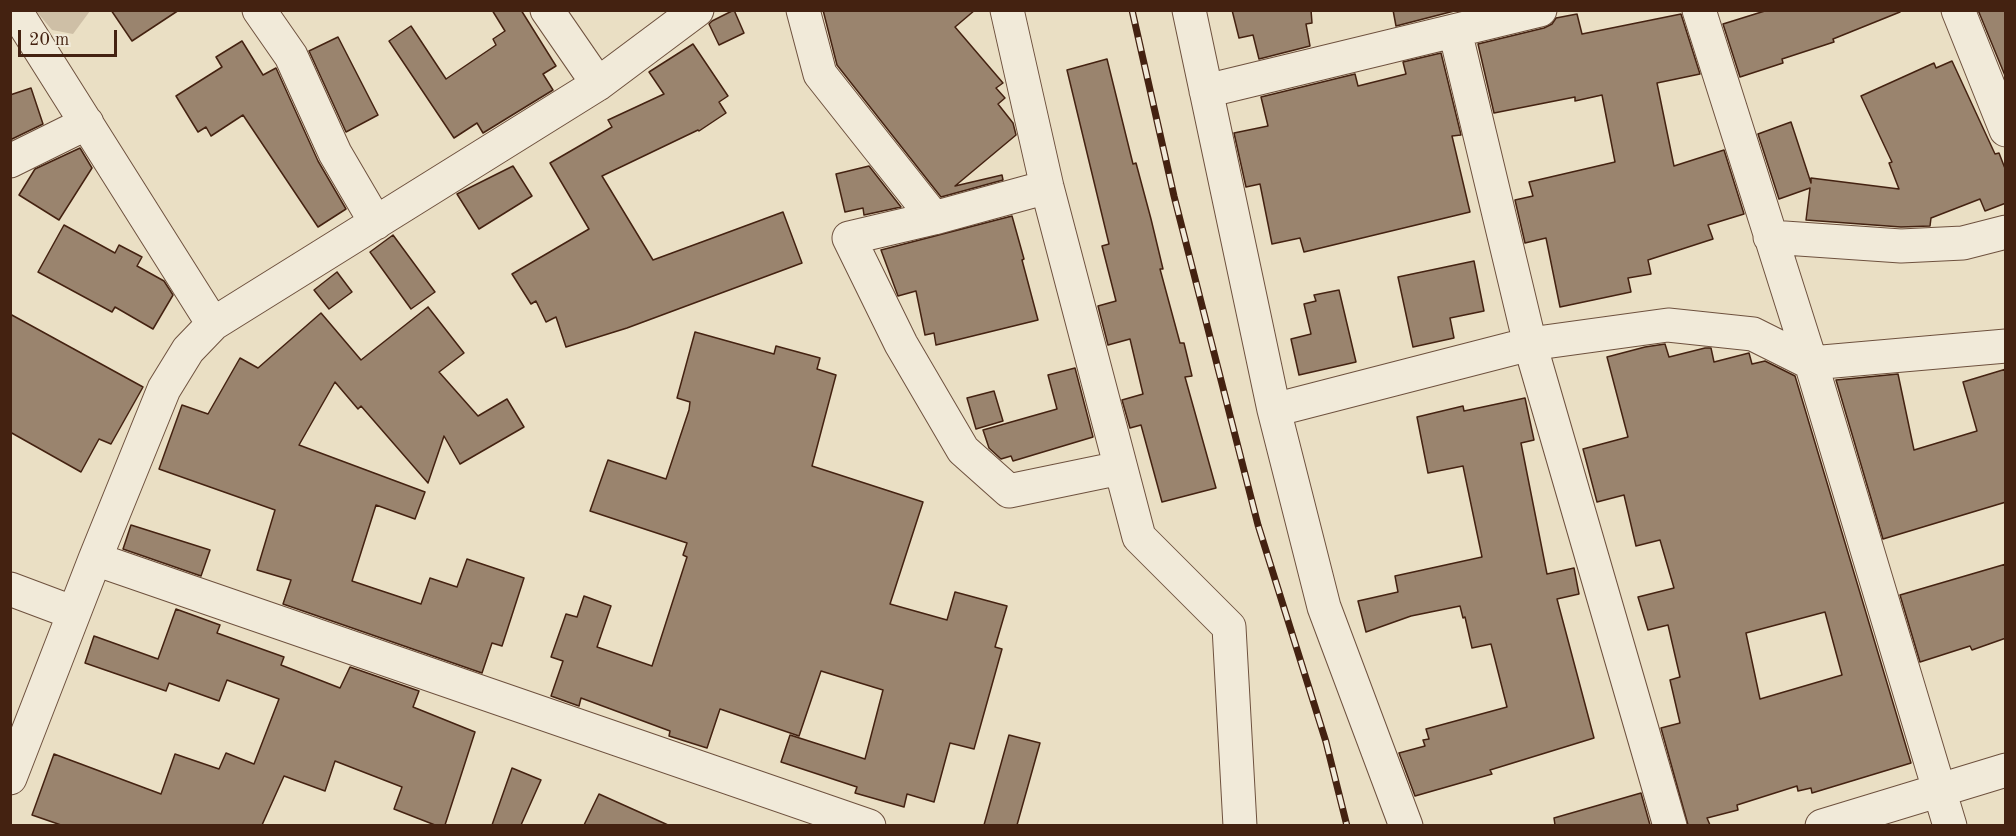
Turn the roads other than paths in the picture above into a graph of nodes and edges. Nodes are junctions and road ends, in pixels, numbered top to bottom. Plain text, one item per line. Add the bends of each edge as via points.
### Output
1 (15, 10) edge
2 (259, 10) edge
3 (547, 10) edge
4 (698, 10) edge
5 (804, 10) edge
6 (1007, 10) edge
7 (1189, 10) edge
8 (1540, 10) edge
9 (1699, 10) edge
10 (1958, 10) edge
11 (1455, 31) junction
12 (598, 84) junction
13 (1206, 91) junction
14 (87, 123) junction
15 (2006, 130) edge
16 (10, 160) edge
17 (1047, 187) junction
18 (934, 218) junction
19 (376, 223) junction
20 (2006, 232) edge
21 (1770, 237) junction
22 (213, 324) junction
23 (1530, 344) junction
24 (2006, 346) edge
25 (1811, 363) junction
26 (1274, 410) junction
27 (1120, 468) junction
28 (95, 559) junction
29 (10, 589) edge
30 (74, 613) junction
31 (2006, 770) edge
32 (10, 778) edge
33 (1939, 791) junction
34 (869, 825) edge
35 (1240, 825) edge
36 (1406, 825) edge
37 (1670, 825) edge
38 (1822, 825) edge
39 (1950, 825) edge

1 - 14 street
2 - 19 street via 291,56 335,153
3 - 12 street
4 - 12 street
5 - 18 street via 820,74
6 - 17 street
7 - 13 street
8 - 11 street
9 - 21 street
10 - 15 street
11 - 13 street
11 - 23 street
12 - 19 street
13 - 26 street
14 - 16 street
14 - 22 street
17 - 18 street
17 - 27 street
18 - 27 street via 849,238 901,344 963,450 1009,491
19 - 22 street
20 - 21 street via 1963,243 1901,246
21 - 25 street
22 - 28 street via 188,350 164,389
23 - 25 street via 1668,325 1752,334
23 - 26 street
23 - 37 street
24 - 25 street
25 - 33 street
26 - 36 street via 1324,608
27 - 35 street via 1139,537 1229,627
28 - 30 street
28 - 34 street
29 - 30 street
30 - 32 street
31 - 33 street
33 - 38 street
33 - 39 street

